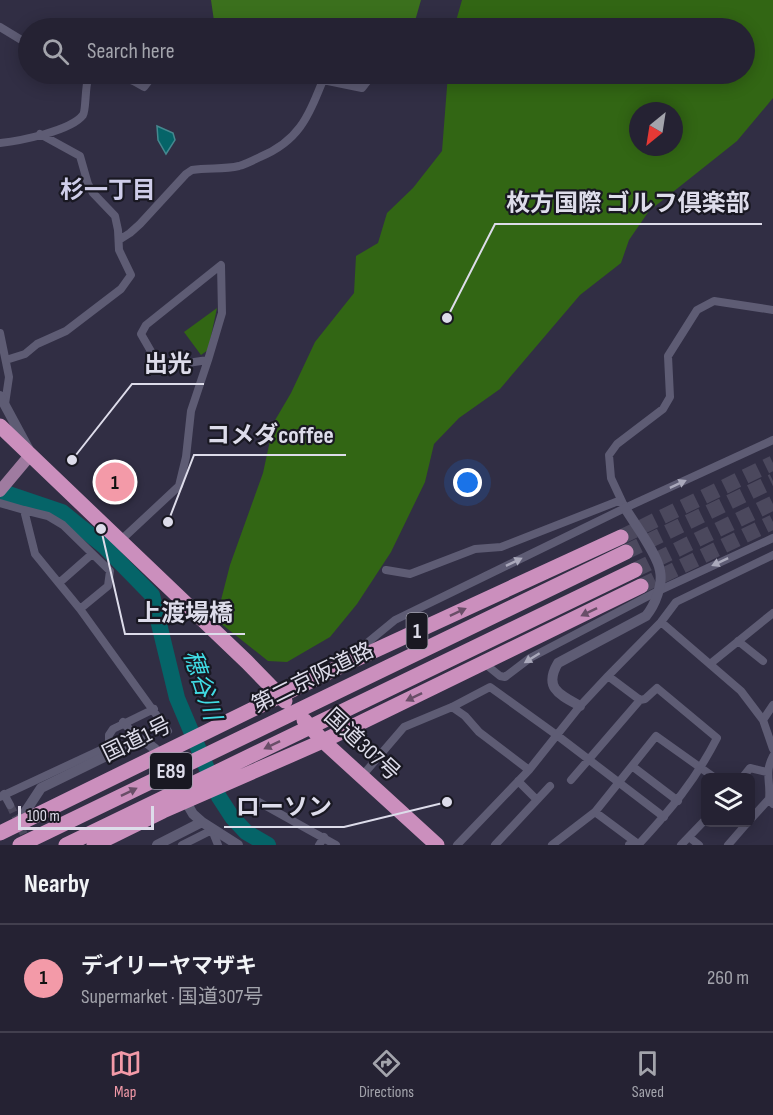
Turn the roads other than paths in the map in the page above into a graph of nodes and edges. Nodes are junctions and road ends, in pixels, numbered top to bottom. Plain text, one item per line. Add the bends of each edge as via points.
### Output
1 (0, 27) edge
2 (18, 38) edge
3 (87, 84) edge
4 (322, 84) edge
5 (343, 84) edge
6 (365, 84) edge
7 (40, 134) junction
8 (0, 143) edge
9 (119, 240) junction
10 (773, 310) edge
11 (0, 333) edge
12 (6, 360) junction
13 (208, 360) junction
14 (2, 400) edge
15 (0, 426) edge
16 (773, 440) edge
17 (31, 454) junction
18 (3, 484) edge
19 (0, 503) edge
20 (623, 504) junction
21 (24, 510) junction
22 (621, 537) tunnel mouth
23 (773, 538) edge
24 (120, 541) junction
25 (626, 552) tunnel mouth
26 (92, 554) junction
27 (773, 555) edge
28 (386, 570) dead end
29 (635, 570) tunnel mouth
30 (59, 583) junction
31 (641, 586) tunnel mouth
32 (658, 591) junction
33 (80, 609) junction
34 (772, 615) edge
35 (661, 622) junction
36 (738, 641) junction
37 (763, 661) dead end
38 (484, 663) junction
39 (710, 664) junction
40 (339, 667) junction
41 (608, 676) junction
42 (280, 696) junction
43 (640, 700) junction
44 (773, 705) edge
45 (580, 706) junction
46 (453, 707) junction
47 (154, 709) junction
48 (763, 720) junction
49 (123, 722) junction
50 (168, 731) dead end
51 (558, 736) junction
52 (139, 740) junction
53 (323, 741) junction
54 (773, 749) edge
55 (773, 756) edge
56 (588, 760) junction
57 (632, 766) junction
58 (702, 768) junction
59 (529, 770) junction
60 (766, 772) junction
61 (709, 773) edge
62 (746, 773) edge
63 (362, 776) junction
64 (571, 780) dead end
65 (518, 781) junction
66 (620, 783) junction
67 (550, 786) dead end
68 (2, 796) edge
69 (537, 800) junction
70 (257, 801) dead end
71 (678, 801) junction
72 (771, 801) edge
73 (10, 805) tunnel mouth
74 (595, 812) junction
75 (755, 816) edge
76 (664, 817) junction
77 (202, 822) junction
78 (18, 823) junction
79 (701, 824) edge
80 (744, 827) edge
81 (212, 830) junction
82 (0, 832) edge
83 (689, 837) junction
84 (321, 841) edge
85 (20, 845) edge
86 (66, 845) edge
87 (94, 845) edge
88 (157, 845) edge
89 (182, 845) edge
90 (218, 845) edge
91 (238, 845) edge
92 (336, 845) edge
93 (437, 845) edge
94 (457, 845) edge
95 (495, 845) edge
96 (552, 845) edge
97 (629, 845) edge
98 (639, 845) edge
99 (681, 845) edge
100 (699, 845) edge
101 (728, 845) edge

1 - 2 street
3 - 7 street via 82,116 64,127
4 - 9 street via 307,119 276,151 240,166 192,170
5 - 6 street via 362,88
7 - 8 street
7 - 9 street via 80,156 87,184 115,216
9 - 12 street via 119,250 131,274 125,285 66,331
10 - 20 street via 714,301 697,310 668,356 670,397 663,409 617,444 609,455 611,478
11 - 12 street
12 - 14 street via 9,377
13 - 13 street via 222,313 221,266 146,325 141,334 160,367
13 - 24 street via 191,411 179,486
14 - 17 street
15 - 17 highway, 国道307号
20 -> 16 street
17 - 18 main road
17 - 24 highway, 国道307号
19 - 21 street
20 - 28 street via 501,547 476,549 410,574
20 - 32 street via 660,571
40 -> 20 street via 395,620
21 - 26 street via 48,516 63,525
21 - 30 street via 35,554
40 -> 22 highway, 国道1号 / 1
23 -> 32 street
24 - 42 highway, 国道307号
85 -> 25 highway, 第二京阪道路 / E89
26 - 30 street
26 - 33 street via 110,572 109,582
27 - 35 street via 676,602
29 -> 86 highway, 第二京阪道路 / E89
30 - 33 street
31 -> 38 highway
32 -> 38 street via 530,658 505,677
32 - 45 street via 646,616 558,663 552,673 554,688
33 - 47 street
34 - 36 street
35 - 39 street
35 - 41 street
36 - 37 street
36 - 39 street
38 -> 53 highway
39 - 48 street via 741,691
40 - 42 highway, 国道1号 / 1
41 - 43 street
41 - 45 street
42 - 53 highway, 国道307号
42 - 78 highway, 国道1号 / 1
43 - 56 street
43 - 58 street via 657,688 717,738
44 - 48 street
45 - 51 street
46 - 51 street via 490,687
46 - 59 street via 478,732
46 - 63 street via 404,727
47 - 49 street
47 - 50 street
48 - 54 street
49 - 52 street
49 - 68 street via 109,735 109,746
51 - 56 street
51 - 59 street
52 - 77 street via 155,749
52 - 78 street via 40,788
53 - 63 highway, 国道307号
53 - 87 highway
55 - 60 street
56 - 64 street
56 - 66 street
57 - 58 street via 656,736
57 - 66 street
57 - 71 street
58 - 61 street
58 - 71 street
59 - 65 street
60 - 62 street via 750,768
60 - 72 street
63 - 93 highway, 国道307号
65 - 69 street
65 - 94 street
66 - 74 street
66 - 76 street
67 - 69 street
68 - 73 street
69 - 95 street
70 - 84 street
71 - 76 street
72 - 75 street
74 - 96 street
74 - 98 street
76 - 98 street
77 - 81 street
77 - 88 street
78 - 82 highway, 国道1号 / 1
79 - 83 street
80 - 101 street
81 - 89 street
81 - 90 street
81 - 91 street
83 - 99 street
83 - 100 street
84 - 92 street
97 - 98 street

